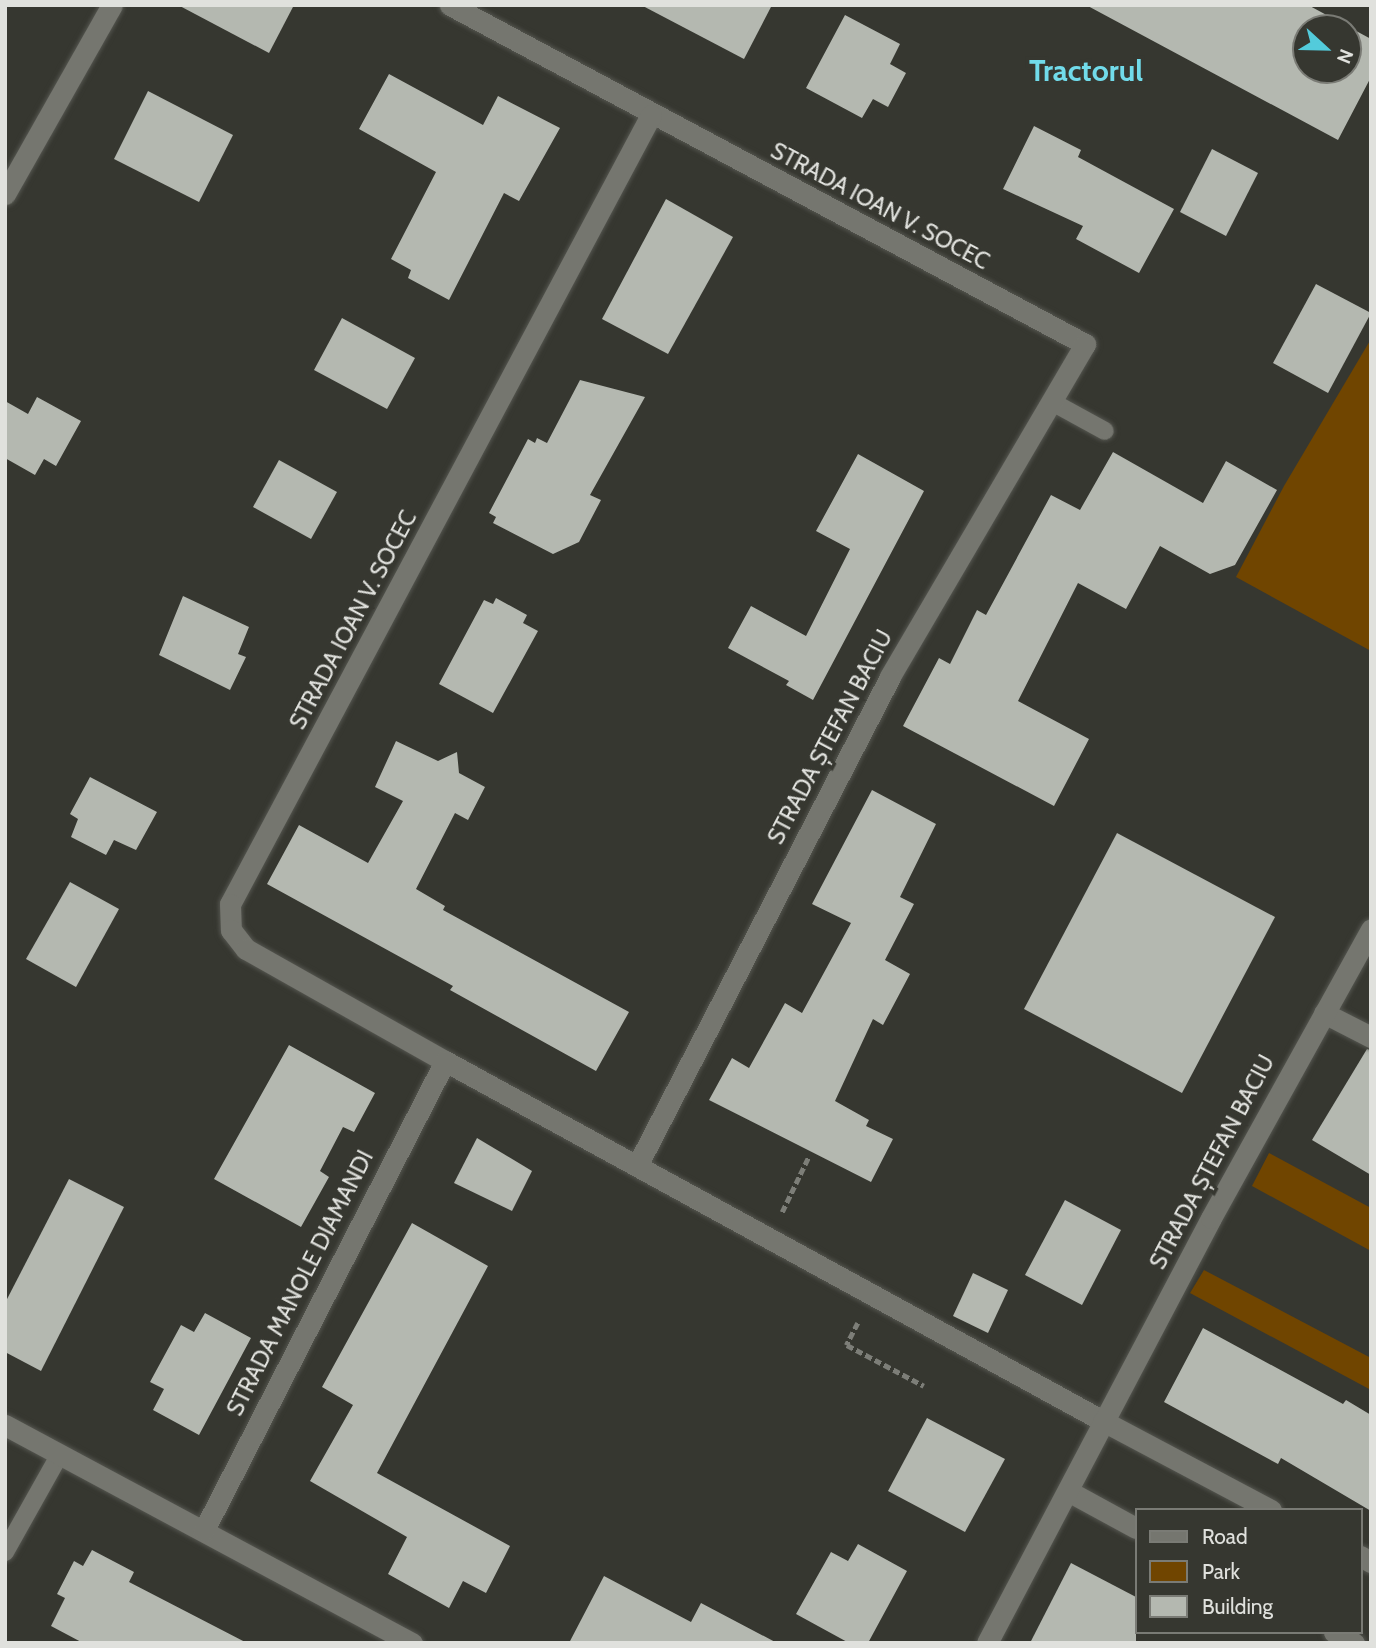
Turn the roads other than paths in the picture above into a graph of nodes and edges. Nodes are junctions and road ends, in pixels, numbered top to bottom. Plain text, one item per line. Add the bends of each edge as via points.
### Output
1 (112, 5) edge
2 (450, 5) edge
3 (652, 115) junction
4 (5, 194) edge
5 (1085, 344) joint
6 (1052, 402) junction
7 (1105, 431) dead end
8 (1371, 929) edge
9 (1324, 1013) junction
10 (1371, 1037) edge
11 (445, 1060) junction
12 (638, 1164) junction
13 (1103, 1422) junction
14 (5, 1425) edge
15 (60, 1454) junction
16 (1068, 1492) junction
17 (1268, 1508) edge
18 (1134, 1527) edge
19 (204, 1530) junction
20 (5, 1552) edge
21 (1338, 1634) edge
22 (412, 1643) edge
23 (987, 1643) edge
24 (1354, 1643) edge

1 - 4 street
2 - 3 street, STRADA IOAN V. SOCEC
3 - 5 street, STRADA IOAN V. SOCEC
3 - 11 street, STRADA IOAN V. SOCEC via 230,904 231,930 246,949
5 - 6 street, STRADA ȘTEFAN BACIU
6 - 7 lane
6 - 12 street, STRADA ȘTEFAN BACIU via 890,677
8 - 9 street, STRADA ȘTEFAN BACIU
9 - 10 street
9 - 13 street, STRADA ȘTEFAN BACIU
11 - 12 street
11 - 19 street, STRADA MANOLE DIAMANDI
12 - 13 street
13 - 16 street, STRADA ȘTEFAN BACIU
13 - 17 street
14 - 15 street
15 - 19 street
15 - 20 lane
16 - 18 street
16 - 23 street, STRADA ȘTEFAN BACIU
19 - 22 street
21 - 24 street

